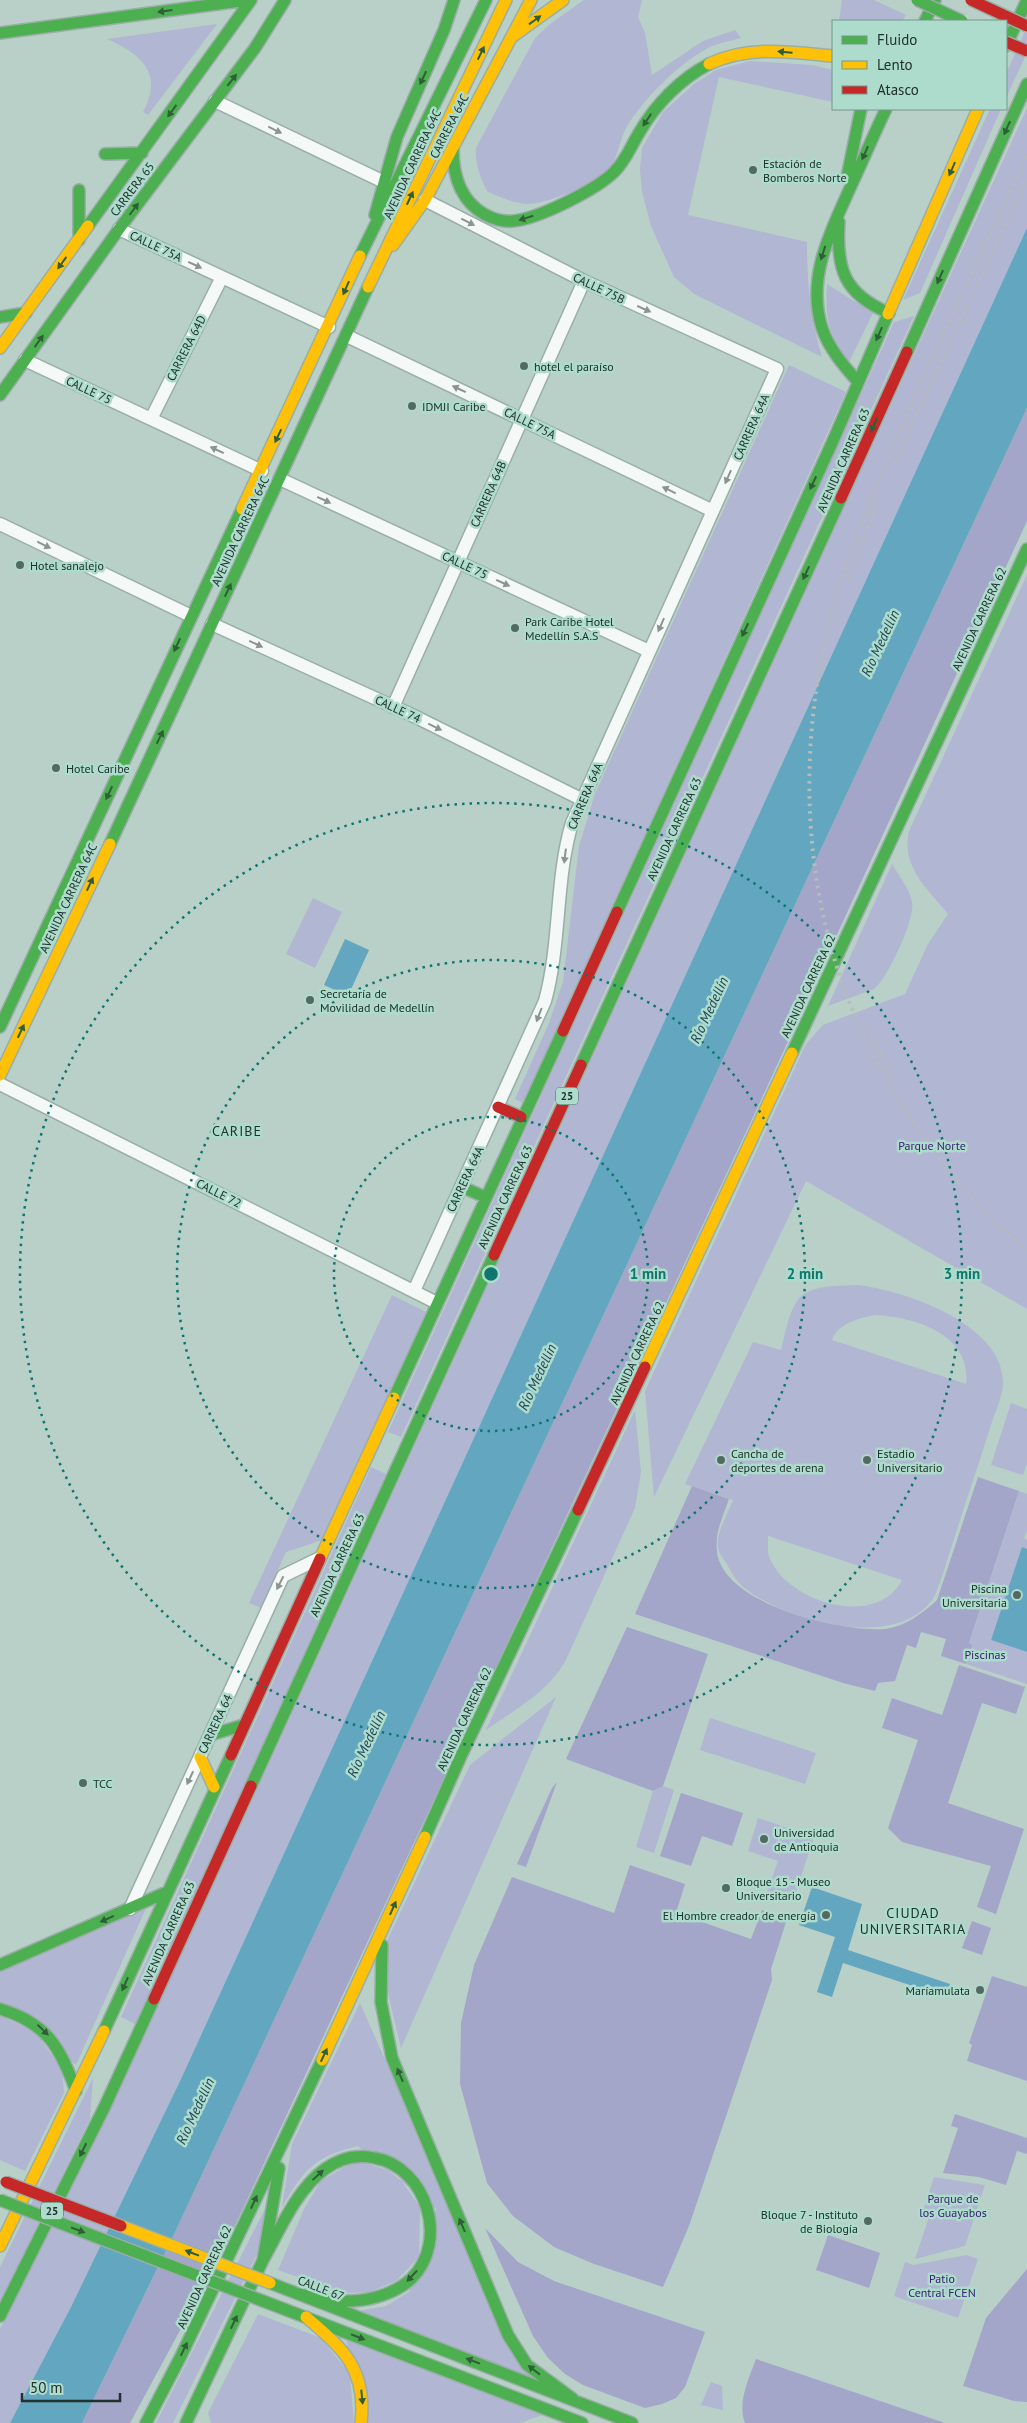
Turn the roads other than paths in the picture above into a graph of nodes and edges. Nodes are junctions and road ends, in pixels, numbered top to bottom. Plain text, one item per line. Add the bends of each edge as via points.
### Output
1 (249, 0) edge
2 (286, 0) edge
3 (454, 0) edge
4 (486, 0) edge
5 (506, 0) edge
6 (531, 0) edge
7 (563, 0) edge
8 (917, 0) edge
9 (935, 0) edge
10 (971, 0) edge
11 (1027, 0) edge
12 (214, 3) edge
13 (926, 20) edge
14 (960, 20) edge
15 (1027, 26) edge
16 (0, 33) edge
17 (507, 41) junction
18 (1007, 42) edge
19 (1007, 44) edge
20 (1027, 52) edge
21 (832, 56) edge
22 (1027, 84) edge
23 (216, 101) junction
24 (860, 110) edge
25 (886, 110) edge
26 (978, 110) edge
27 (452, 149) junction
28 (142, 153) junction
29 (105, 154) dead end
30 (384, 182) junction
31 (79, 190) dead end
32 (425, 200) junction
33 (841, 207) junction
34 (119, 229) junction
35 (79, 240) junction
36 (366, 244) junction
37 (383, 259) junction
38 (222, 277) junction
39 (584, 282) junction
40 (929, 302) junction
41 (26, 313) junction
42 (888, 313) junction
43 (0, 317) edge
44 (329, 327) junction
45 (347, 336) junction
46 (0, 348) edge
47 (25, 360) junction
48 (777, 369) joint
49 (858, 382) junction
50 (0, 395) edge
51 (151, 419) junction
52 (522, 420) junction
53 (262, 470) junction
54 (280, 479) junction
55 (713, 511) junction
56 (0, 524) edge
57 (1027, 549) edge
58 (458, 562) junction
59 (191, 616) junction
60 (212, 624) junction
61 (649, 651) junction
62 (393, 706) junction
63 (583, 800) junction
64 (0, 1027) edge
65 (0, 1075) edge
66 (0, 1084) edge
67 (498, 1107) junction
68 (522, 1117) junction
69 (462, 1187) junction
70 (485, 1197) junction
71 (414, 1291) junction
72 (437, 1303) junction
73 (320, 1558) junction
74 (244, 1724) junction
75 (210, 1735) junction
76 (200, 1756) junction
77 (214, 1787) junction
78 (167, 1892) junction
79 (130, 1909) junction
80 (384, 1930) junction
81 (0, 1966) edge
82 (0, 2009) edge
83 (101, 2038) junction
84 (102, 2058) dead end
85 (103, 2077) dead end
86 (76, 2091) junction
87 (105, 2106) junction
88 (284, 2141) junction
89 (3, 2181) edge
90 (0, 2200) edge
91 (0, 2246) edge
92 (263, 2260) junction
93 (299, 2294) junction
94 (0, 2316) edge
95 (306, 2317) junction
96 (199, 2399) junction
97 (573, 2399) junction
98 (564, 2416) junction
99 (202, 2420) dead end
100 (146, 2423) edge
101 (186, 2423) edge
102 (361, 2423) edge
103 (543, 2423) edge
104 (582, 2423) edge
105 (632, 2423) edge

1 - 12 main road
1 -> 28 main road, CARRERA 65
23 -> 2 main road, CARRERA 65
3 -> 30 main road via 397,138
4 - 36 main road, AVENIDA CARRERA 64C
37 -> 5 main road, AVENIDA CARRERA 64C via 410,196
6 - 17 main road, CARRERA 64C
17 -> 7 main road
8 - 14 main road, bridge
9 - 13 main road
10 - 15 main road, bridge
11 - 19 main road
12 -> 16 main road
17 - 27 main road, CARRERA 64C
18 - 20 main road, bridge
21 -> 27 main road via 752,50 720,58 703,67 668,95 652,113 624,162 608,178 578,198 513,221 491,217 468,201 455,176
22 -> 40 main road, AVENIDA CARRERA 63 / 25
23 -> 30 street
34 -> 23 main road, CARRERA 65
24 - 33 main road
25 -> 33 main road
26 -> 42 main road, AVENIDA CARRERA 63 / 25
27 - 32 main road, CARRERA 64C
28 - 29 main road
28 - 35 main road, CARRERA 65
30 - 36 main road
31 - 35 main road
32 - 37 main road, CARRERA 64C
32 -> 39 street, CALLE 75B
33 - 42 main road via 838,256 848,286 863,301
33 -> 49 main road via 820,263 816,296 822,328 830,345
34 -> 38 street, CALLE 75A
47 -> 34 main road, CARRERA 65
35 -> 41 main road, CARRERA 65
36 -> 44 main road, AVENIDA CARRERA 64C
37 - 45 main road, AVENIDA CARRERA 64C
38 - 44 street, CALLE 75A
38 - 51 street, CARRERA 64D
39 -> 48 street, CALLE 75B
39 - 52 street, CARRERA 64B
40 - 42 main road
40 -> 87 main road, AVENIDA CARRERA 63 / 25
41 - 43 main road
41 - 46 main road, CARRERA 65
42 -> 49 main road, AVENIDA CARRERA 63 / 25
44 -> 53 main road, AVENIDA CARRERA 64C
52 -> 45 street, CALLE 75A
45 - 54 main road, AVENIDA CARRERA 64C
47 - 50 main road, CARRERA 65
47 - 51 street, CALLE 75
48 -> 55 street, CARRERA 64A
49 -> 68 main road, AVENIDA CARRERA 63 / 25
53 -> 51 street, CALLE 75
55 -> 52 street, CALLE 75A
52 - 58 street, CARRERA 64B
53 - 59 main road, AVENIDA CARRERA 64C
54 -> 58 street, CALLE 75
60 -> 54 main road, AVENIDA CARRERA 64C
55 -> 61 street, CARRERA 64A
56 -> 59 street
80 -> 57 main road, AVENIDA CARRERA 62 via 461,1756
58 -> 61 street, CALLE 75
58 - 62 street, CARRERA 64B
59 -> 64 main road, AVENIDA CARRERA 64C
60 -> 62 street, CALLE 74
65 -> 60 main road, AVENIDA CARRERA 64C
61 - 63 street, CARRERA 64A
62 -> 63 street, CALLE 74
63 -> 67 street, CARRERA 64A via 572,823 566,850 554,964 545,1001
66 - 71 street, CALLE 72
67 - 68 main road
67 - 69 street, CARRERA 64A
68 - 70 main road, AVENIDA CARRERA 63 / 25
69 - 70 main road
69 - 71 street, CARRERA 64A
70 - 72 main road, AVENIDA CARRERA 63 / 25
71 - 72 street, CALLE 72
72 - 73 main road, AVENIDA CARRERA 63 / 25
73 - 74 main road, AVENIDA CARRERA 63 / 25
73 -> 75 street, CARRERA 64 via 283,1576
74 - 75 main road
74 - 77 main road, AVENIDA CARRERA 63 / 25
75 - 76 street, CARRERA 64
76 - 77 main road
76 -> 79 street, CARRERA 64
77 - 78 main road, AVENIDA CARRERA 63 / 25
78 - 79 main road
78 -> 83 main road, AVENIDA CARRERA 63 / 25
79 -> 81 main road
88 -> 80 main road, AVENIDA CARRERA 62
97 -> 80 main road via 527,2365 508,2335 392,2058 380,2005
82 -> 86 main road via 18,2013 39,2025 56,2042
83 - 84 main road
83 - 86 main road, AVENIDA CARRERA 63 / 25
85 - 87 main road
86 - 91 main road, AVENIDA CARRERA 63 / 25
87 -> 94 main road, AVENIDA CARRERA 63 / 25
88 - 92 main road, AVENIDA CARRERA 62
100 -> 88 main road, AVENIDA CARRERA 62
93 -> 89 main road, CALLE 67, bridge
90 -> 95 main road, bridge
92 -> 93 main road via 311,2182 338,2160 356,2155 376,2156 408,2173 421,2188 429,2206 431,2226 423,2263 412,2278 395,2289 360,2300 339,2301
96 -> 92 main road, AVENIDA CARRERA 62
97 -> 93 main road, CALLE 67
95 -> 98 main road
95 -> 102 main road via 336,2342 355,2367 363,2397
96 - 99 main road
96 - 101 main road, AVENIDA CARRERA 62
97 - 105 main road, CALLE 67
98 - 103 main road
98 - 104 main road

